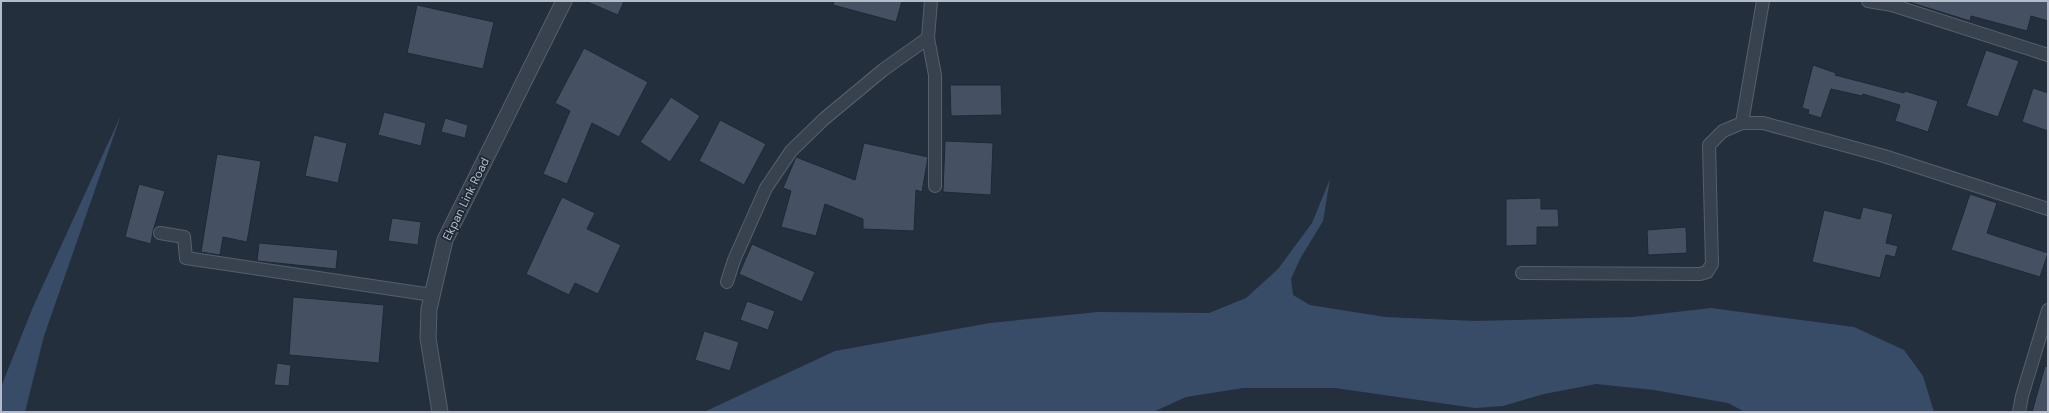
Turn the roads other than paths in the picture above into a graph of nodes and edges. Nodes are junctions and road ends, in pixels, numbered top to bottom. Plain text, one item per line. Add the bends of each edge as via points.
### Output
1 (564, 1) edge
2 (931, 1) edge
3 (1763, 1) edge
4 (1868, 1) edge
5 (928, 38) junction
6 (2048, 55) edge
7 (1742, 123) junction
8 (936, 186) dead end
9 (2048, 209) edge
10 (160, 232) dead end
11 (1522, 273) dead end
12 (727, 282) dead end
13 (432, 295) junction
14 (2048, 310) edge
15 (2042, 350) edge
16 (440, 412) edge
17 (2020, 412) edge

1 - 13 street, Ekpan Link Road via 445,240
2 - 5 street
3 - 7 street
4 - 6 street via 1892,5
5 - 8 street via 935,75
5 - 12 street via 883,70 824,119 791,151 766,188
7 - 9 street via 1763,123 1884,156
7 - 11 street via 1723,131 1709,145 1712,264 1707,272
10 - 13 street via 184,236 186,258
13 - 16 street, Ekpan Link Road via 428,338
14 - 15 street
15 - 17 street via 2022,396

